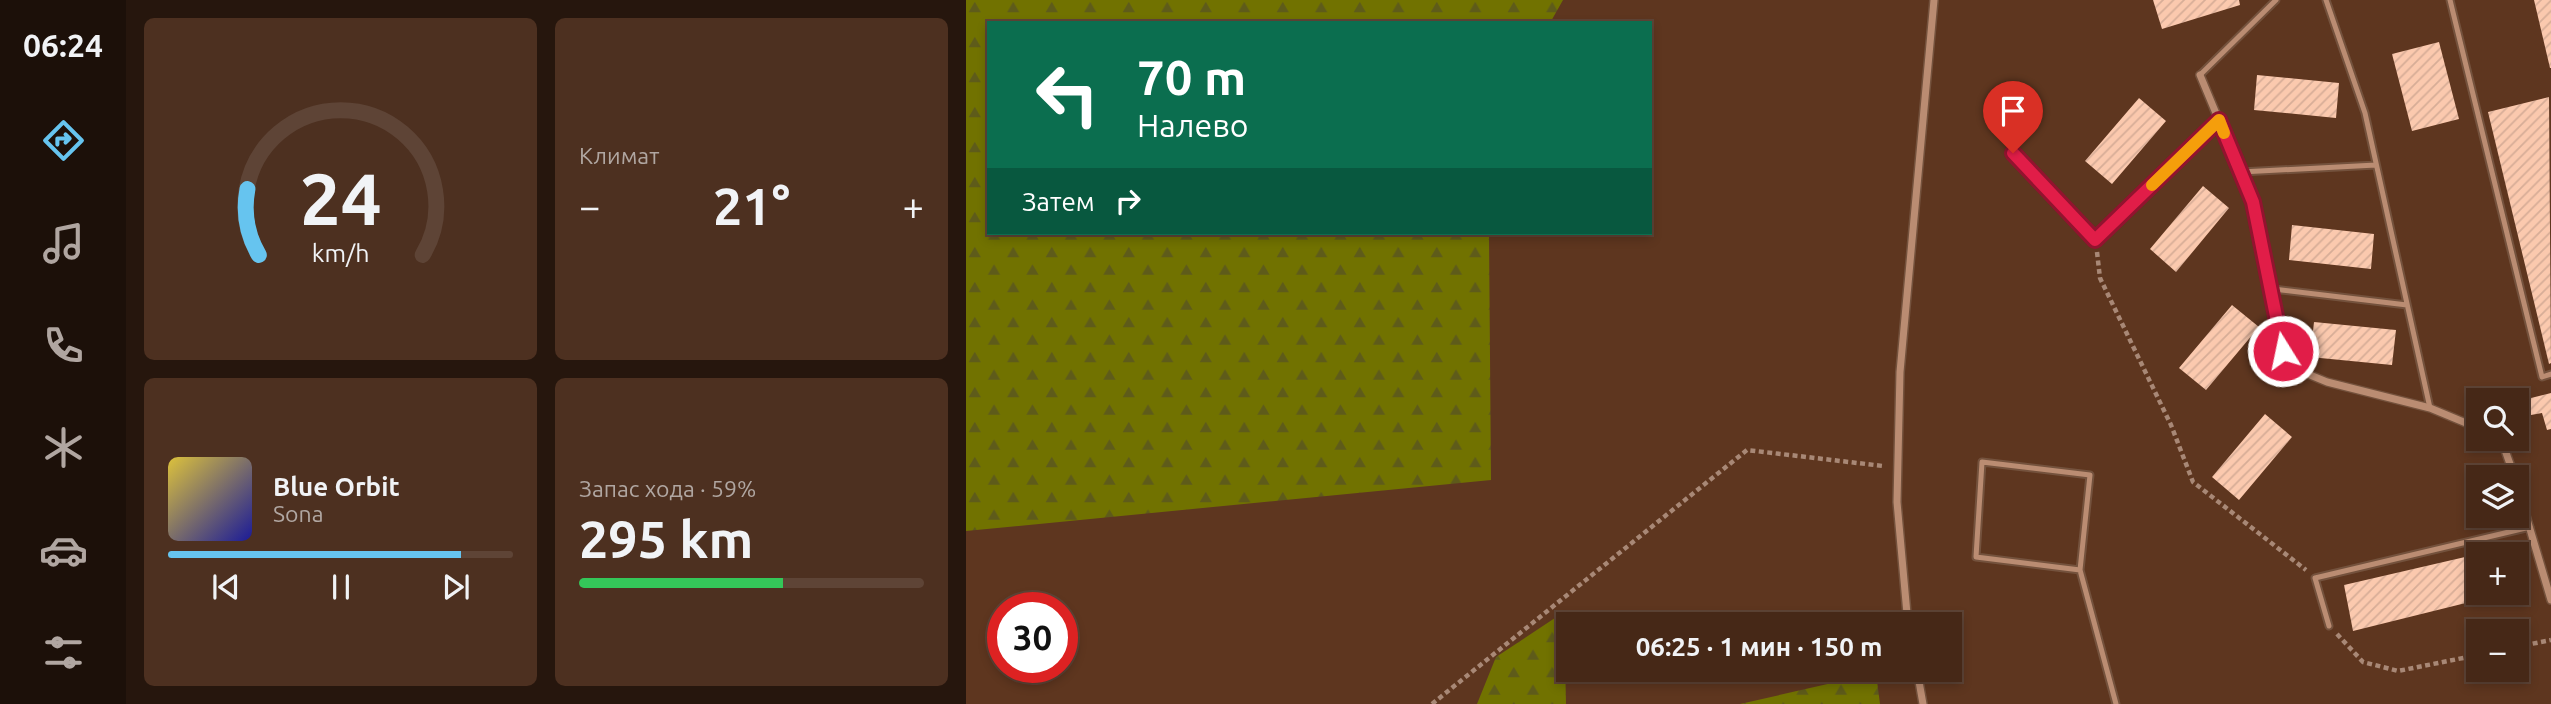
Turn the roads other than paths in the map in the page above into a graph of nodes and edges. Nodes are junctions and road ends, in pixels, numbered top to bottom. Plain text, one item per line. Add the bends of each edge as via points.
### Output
1 (1934, 0) edge
2 (2276, 0) edge
3 (2326, 0) edge
4 (2450, 0) edge
5 (2200, 75) joint
6 (2219, 120) junction
7 (2013, 153) dead end
8 (2376, 165) junction
9 (2241, 172) junction
10 (2273, 289) junction
11 (2407, 305) junction
12 (2551, 374) edge
13 (2430, 408) junction
14 (2466, 423) edge
15 (2529, 524) edge
16 (2530, 527) junction
17 (2080, 570) junction
18 (2551, 600) edge
19 (1907, 612) edge
20 (2329, 626) road end
21 (1919, 682) edge
22 (1923, 704) edge
23 (2116, 704) edge

1 - 19 street via 1900,372 1897,502
2 - 5 lane
3 - 8 lane via 2365,113
4 - 12 lane via 2542,377
5 - 6 street
6 - 7 lane via 2095,240
6 - 9 street
8 - 9 lane
8 - 11 lane
9 - 10 street via 2253,202
10 - 11 lane
10 - 13 street via 2283,351 2298,370
11 - 13 lane
13 - 14 street
15 - 16 street
16 - 18 street
16 - 20 lane via 2315,578
17 - 17 lane via 2090,475 1982,463 1976,557
17 - 23 lane
21 - 22 street

